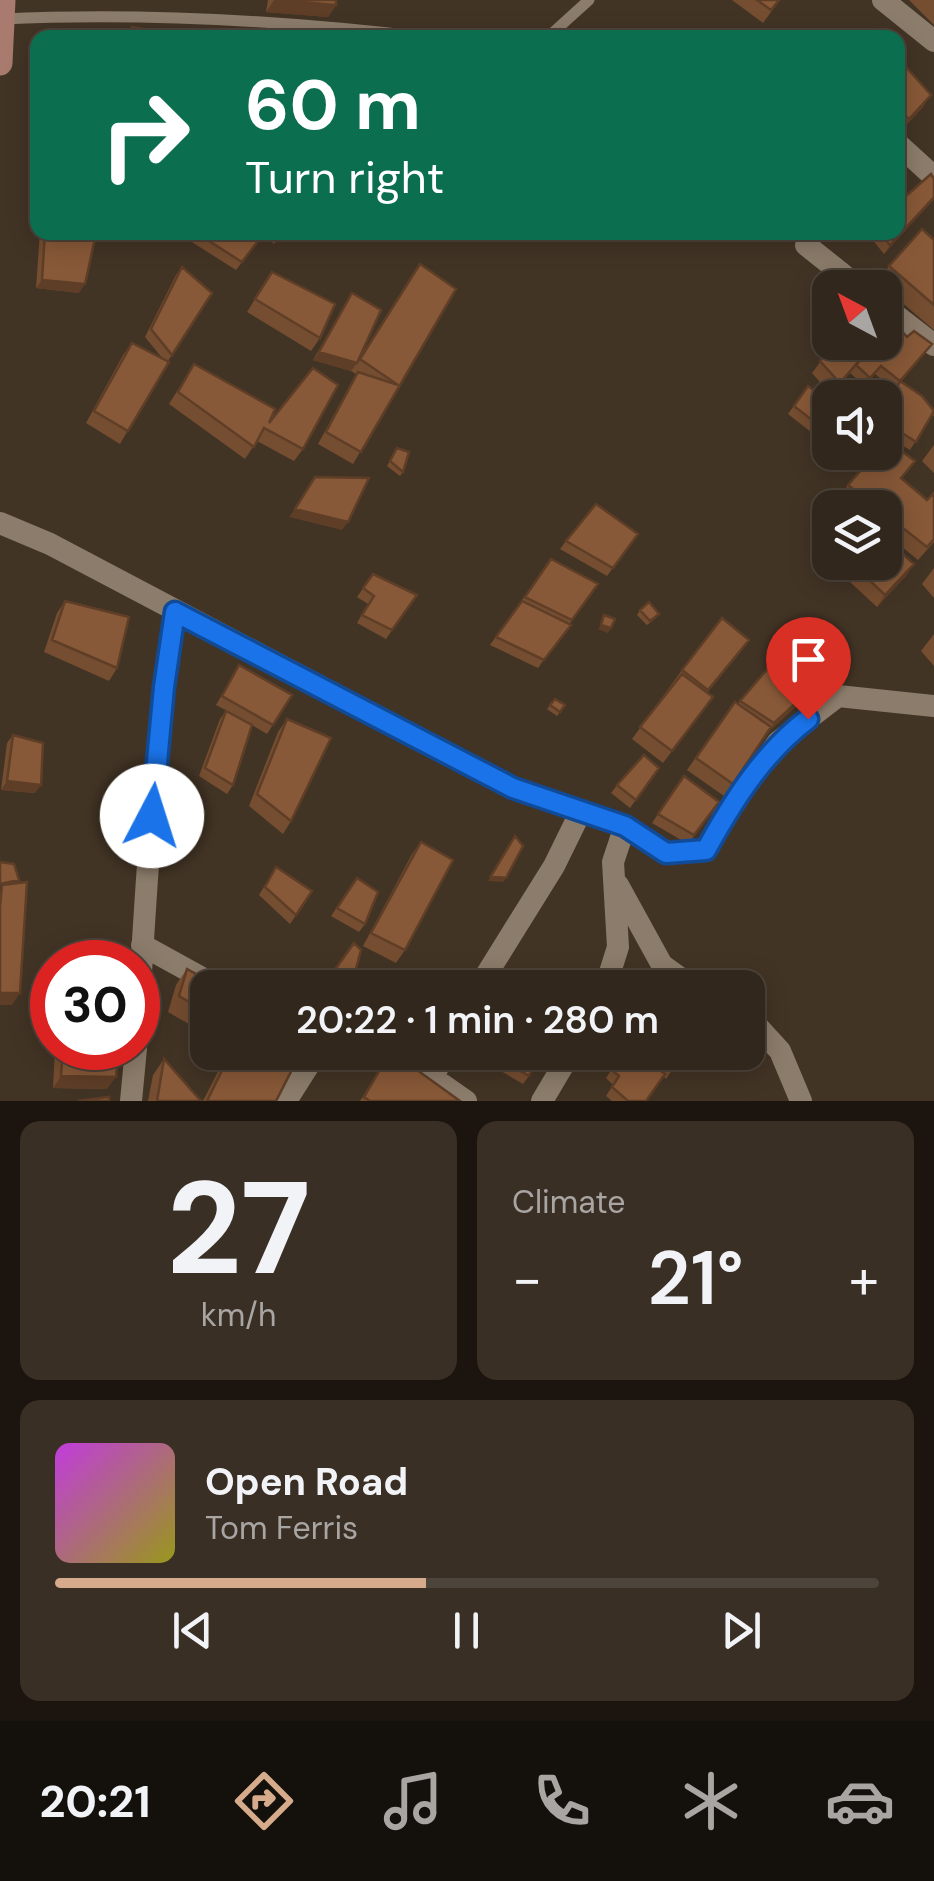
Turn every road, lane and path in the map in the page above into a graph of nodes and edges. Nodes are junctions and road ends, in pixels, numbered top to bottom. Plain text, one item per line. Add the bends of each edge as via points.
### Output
1 (589, 0) edge
2 (883, 0) edge
3 (3, 9) edge
4 (370, 30) edge
5 (555, 30) edge
6 (934, 40) edge
7 (0, 63) edge
8 (905, 150) edge
9 (934, 177) edge
10 (806, 244) dead end
11 (838, 270) edge
12 (902, 320) edge
13 (934, 344) edge
14 (0, 523) edge
15 (175, 612) junction
16 (934, 706) edge
17 (581, 811) junction
18 (625, 826) junction
19 (614, 878) junction
20 (142, 940) edge
21 (160, 955) edge
22 (489, 970) edge
23 (611, 970) edge
24 (669, 970) edge
25 (190, 971) edge
26 (765, 1035) edge
27 (134, 1070) edge
28 (306, 1070) edge
29 (419, 1070) edge
30 (437, 1070) edge
31 (561, 1070) edge
32 (433, 1078) junction
33 (131, 1101) edge
34 (286, 1101) edge
35 (466, 1101) edge
36 (542, 1101) edge
37 (800, 1101) edge

1 - 5 lane
2 - 6 street
3 - 4 lane
3 - 7 main road
8 - 9 street
10 - 11 street
12 - 13 street
14 - 15 street
15 - 17 street via 513,788
15 - 20 street
16 - 18 street via 838,696 778,742 706,850 666,853
17 - 18 street
17 - 22 street
18 - 19 street
19 - 23 street via 618,947
19 - 24 street
21 - 25 street
26 - 37 street via 780,1051
27 - 33 street
28 - 34 street
29 - 32 street
30 - 32 street
31 - 36 street
32 - 35 street

